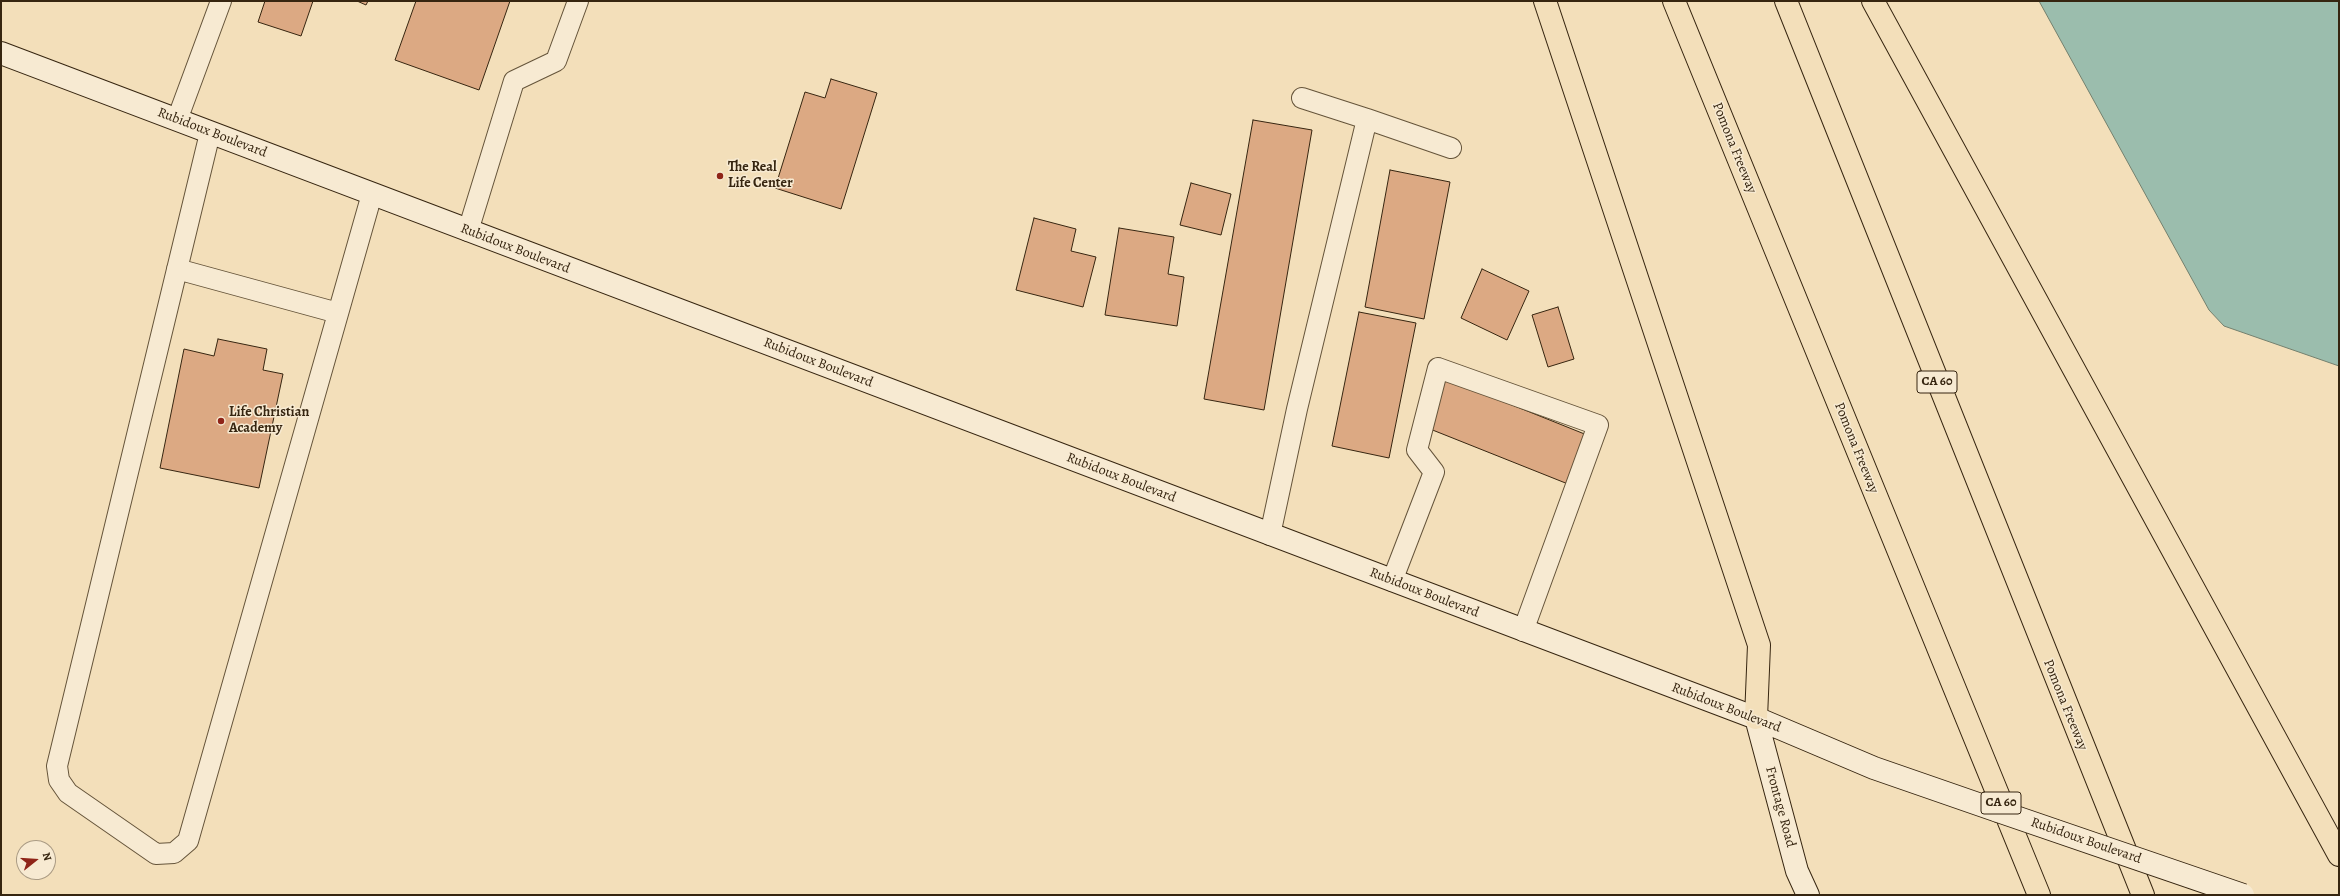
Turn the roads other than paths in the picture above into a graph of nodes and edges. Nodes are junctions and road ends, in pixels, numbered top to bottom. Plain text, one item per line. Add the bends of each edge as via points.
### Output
1 (221, 1) edge
2 (578, 1) edge
3 (1545, 1) edge
4 (1674, 1) edge
5 (1786, 1) edge
6 (1874, 1) edge
7 (1, 53) edge
8 (1302, 98) dead end
9 (1367, 119) junction
10 (177, 120) junction
11 (210, 133) junction
12 (1451, 148) dead end
13 (372, 194) junction
14 (468, 231) junction
15 (177, 269) junction
16 (338, 314) junction
17 (1270, 535) junction
18 (1392, 581) junction
19 (1523, 631) junction
20 (1756, 718) junction
21 (2339, 855) edge
22 (1808, 895) edge
23 (2039, 895) edge
24 (2143, 895) edge
25 (2243, 895) edge

1 - 10 lane
2 - 14 lane via 556,61 514,80
3 - 20 highway via 1759,645
4 - 23 highway, Pomona Freeway / CA 60
5 - 24 highway, Pomona Freeway / CA 60
6 - 21 highway
7 - 10 main road, Rubidoux Boulevard
8 - 9 lane
9 - 12 lane
9 - 17 lane via 1297,409
10 - 11 main road, Rubidoux Boulevard
11 - 13 main road, Rubidoux Boulevard
11 - 15 lane
13 - 14 main road, Rubidoux Boulevard
13 - 16 lane
14 - 17 main road, Rubidoux Boulevard
15 - 16 lane
15 - 16 lane via 58,766 60,780 68,793 156,854 174,853 188,841
17 - 18 main road, Rubidoux Boulevard
18 - 19 main road, Rubidoux Boulevard
18 - 19 lane via 1434,472 1417,450 1438,368 1598,425
19 - 20 main road, Rubidoux Boulevard
20 - 22 main road, Frontage Road via 1797,871
20 - 25 main road, Rubidoux Boulevard, bridge via 1874,768

